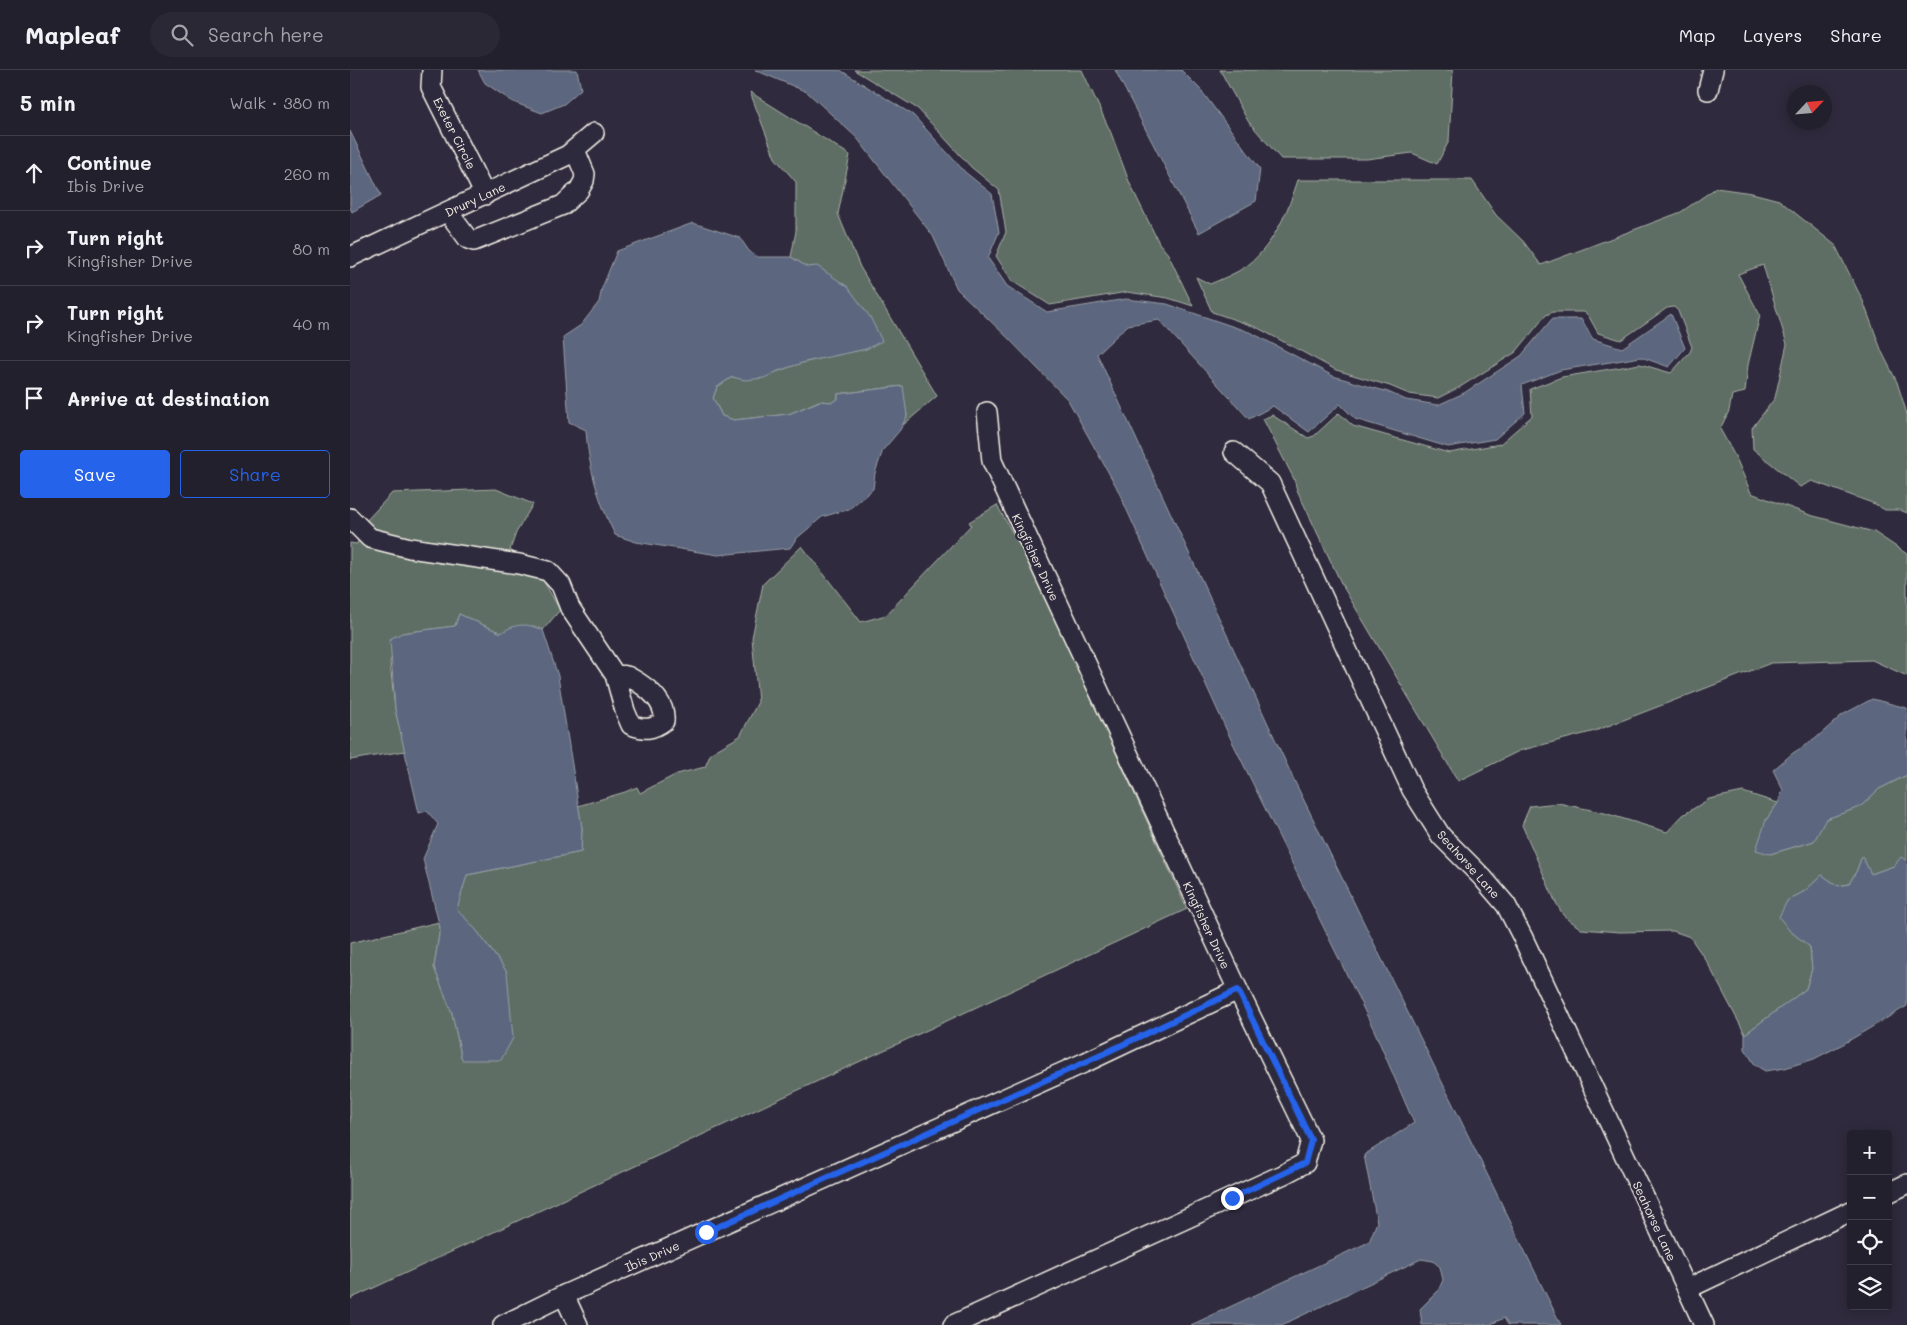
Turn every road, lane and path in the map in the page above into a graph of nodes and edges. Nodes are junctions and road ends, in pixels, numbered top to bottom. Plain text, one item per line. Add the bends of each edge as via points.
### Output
1 (432, 70) edge
2 (1713, 70) edge
3 (1708, 90) dead end
4 (594, 132) dead end
5 (574, 150) junction
6 (486, 195) junction
7 (448, 212) junction
8 (350, 257) edge
9 (987, 412) dead end
10 (1234, 452) dead end
11 (350, 518) edge
12 (616, 675) dead end
13 (1238, 990) junction
14 (1907, 1184) edge
15 (1892, 1191) edge
16 (1847, 1213) edge
17 (1687, 1289) junction
18 (564, 1295) junction
19 (503, 1325) edge
20 (578, 1325) edge
21 (953, 1325) edge
22 (1704, 1325) edge

1 - 6 street, Exeter Circle via 431,87
2 - 3 street
4 - 5 street, Drury Lane
5 - 6 street, Drury Lane via 568,156
5 - 7 street via 585,174 584,181 563,205 474,241 468,239
6 - 7 street, Drury Lane
7 - 8 street, Drury Lane
9 - 13 street, Kingfisher Drive via 992,461
10 - 17 street, Seahorse Lane via 1270,483 1412,790 1441,836 1506,905
11 - 12 street via 370,538 410,548 548,571 561,585 570,608
13 - 18 street, Ibis Drive via 1077,1066
13 - 21 street, Kingfisher Drive via 1311,1140 1305,1163
14 - 15 street
16 - 17 street
17 - 22 street, Seahorse Lane
18 - 19 street, Ibis Drive
18 - 20 street

